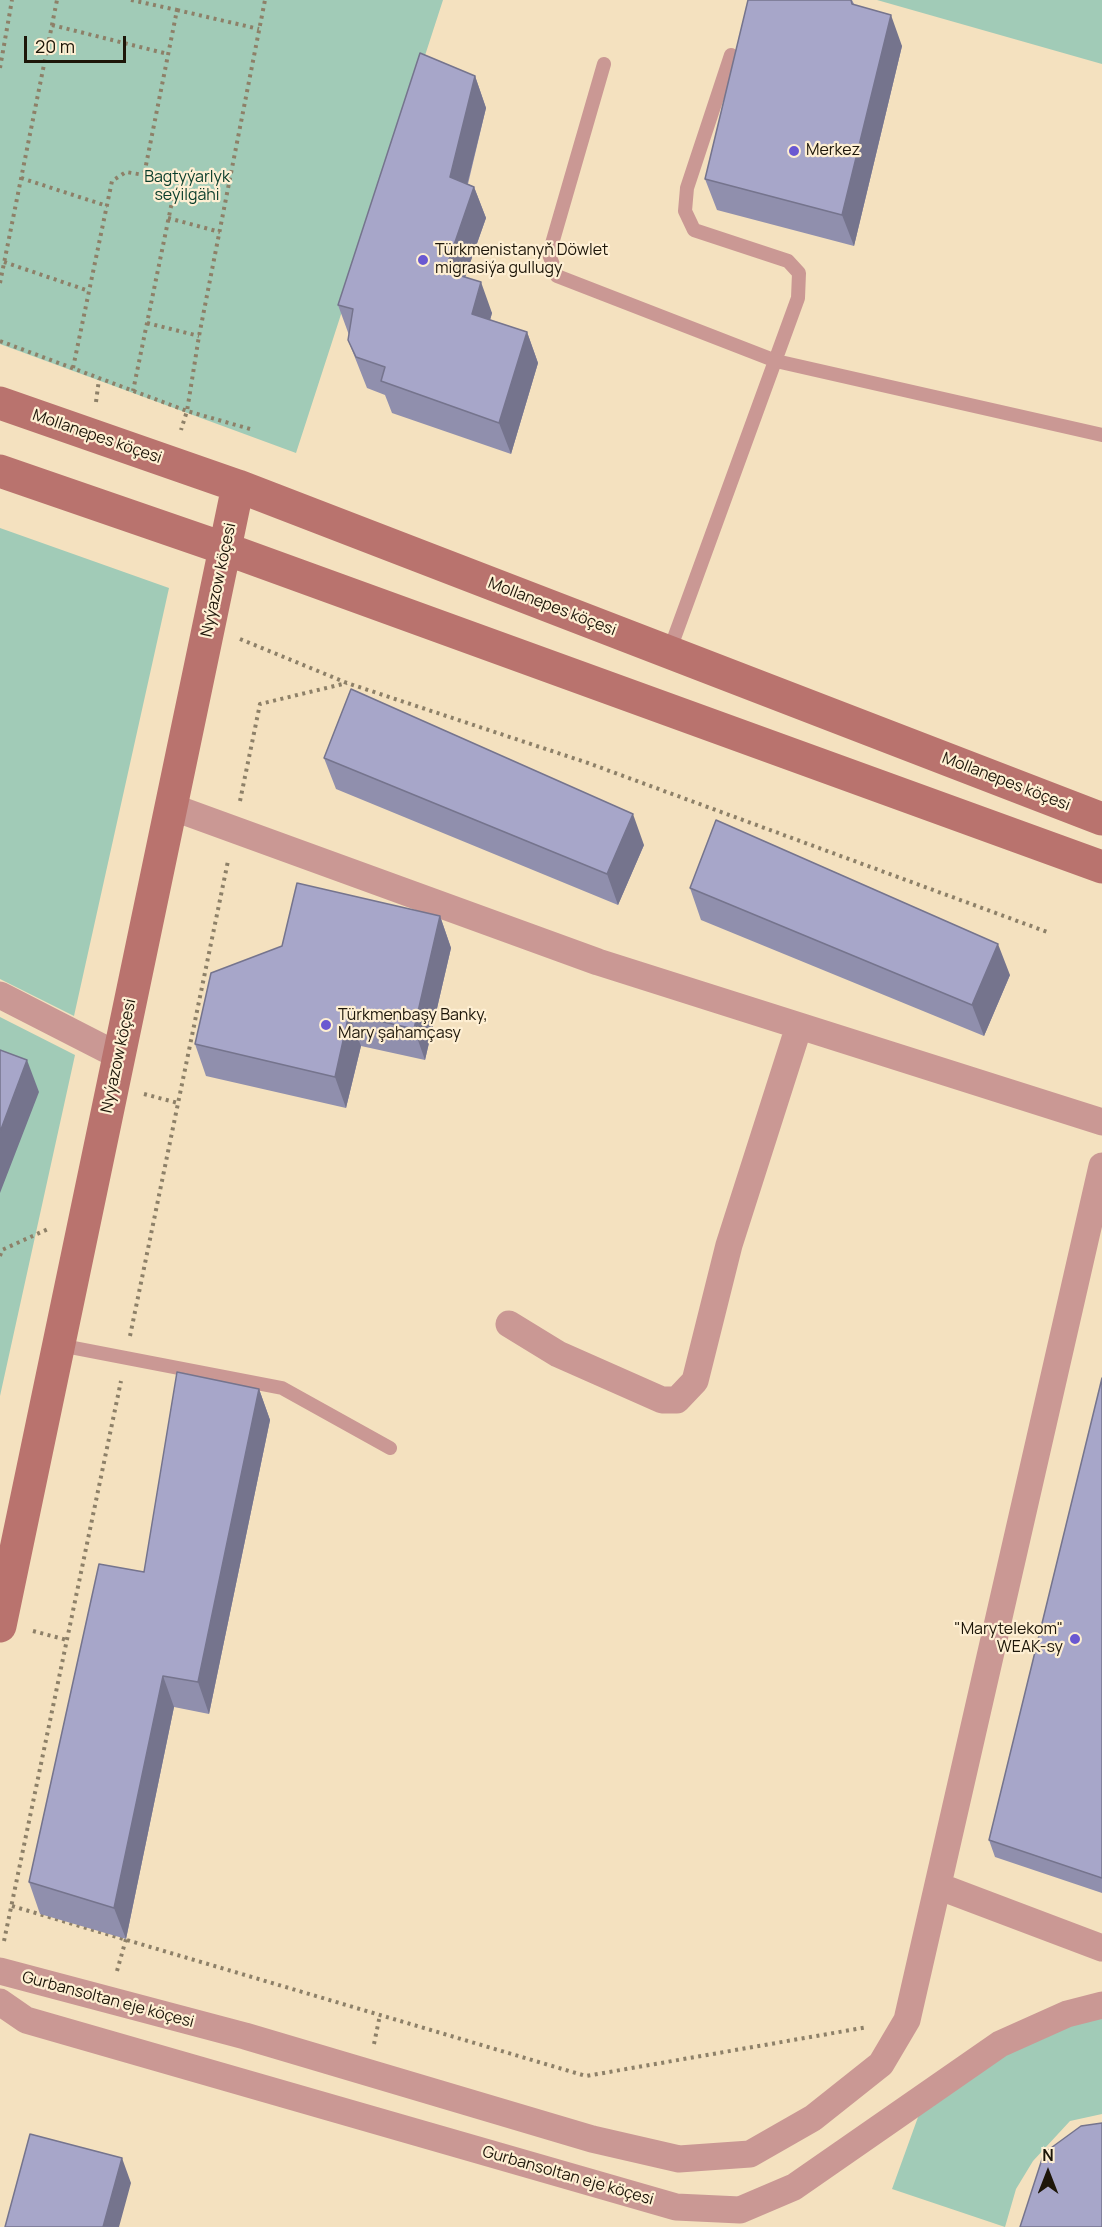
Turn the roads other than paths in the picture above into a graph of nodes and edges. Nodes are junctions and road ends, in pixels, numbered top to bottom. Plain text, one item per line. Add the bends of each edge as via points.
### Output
1 (731, 55) dead end
2 (604, 64) dead end
3 (776, 361) junction
4 (0, 403) edge
5 (1102, 435) edge
6 (0, 471) edge
7 (238, 486) junction
8 (226, 549) junction
9 (669, 652) junction
10 (172, 807) junction
11 (1102, 819) edge
12 (1102, 867) edge
13 (0, 995) edge
14 (799, 1026) junction
15 (119, 1056) junction
16 (1102, 1122) edge
17 (1102, 1166) edge
18 (509, 1324) dead end
19 (59, 1345) junction
20 (390, 1448) dead end
21 (0, 1626) edge
22 (938, 1886) junction
23 (1102, 1948) edge
24 (1, 1958) edge
25 (0, 2002) edge
26 (1102, 2005) edge

1 - 3 lane via 687,188 686,211 694,230 788,261 799,273 798,298
2 - 3 lane via 549,254 557,276
3 - 5 lane
3 - 9 lane
4 - 7 street, Mollanepes köçesi
6 - 8 street
7 - 8 street, Nyýazow köçesi
7 - 9 street, Mollanepes köçesi
8 - 10 street, Nyýazow köçesi
8 - 12 street
9 - 11 street, Mollanepes köçesi
10 - 14 street via 598,962
10 - 15 street, Nyýazow köçesi
13 - 15 street
14 - 16 street
14 - 18 street via 729,1245 695,1381 677,1400 662,1400 558,1354
15 - 19 street, Nyýazow köçesi
17 - 22 street, Gurbansoltan eje köçesi
19 - 20 lane via 282,1388
19 - 21 street, Nyýazow köçesi
22 - 23 street
22 - 24 street, Gurbansoltan eje köçesi via 907,2020 880,2064 813,2118 750,2154 679,2159 592,2139 245,2036
25 - 26 street, Gurbansoltan eje köçesi via 26,2020 665,2204 740,2210 794,2187 1000,2044 1066,2014

